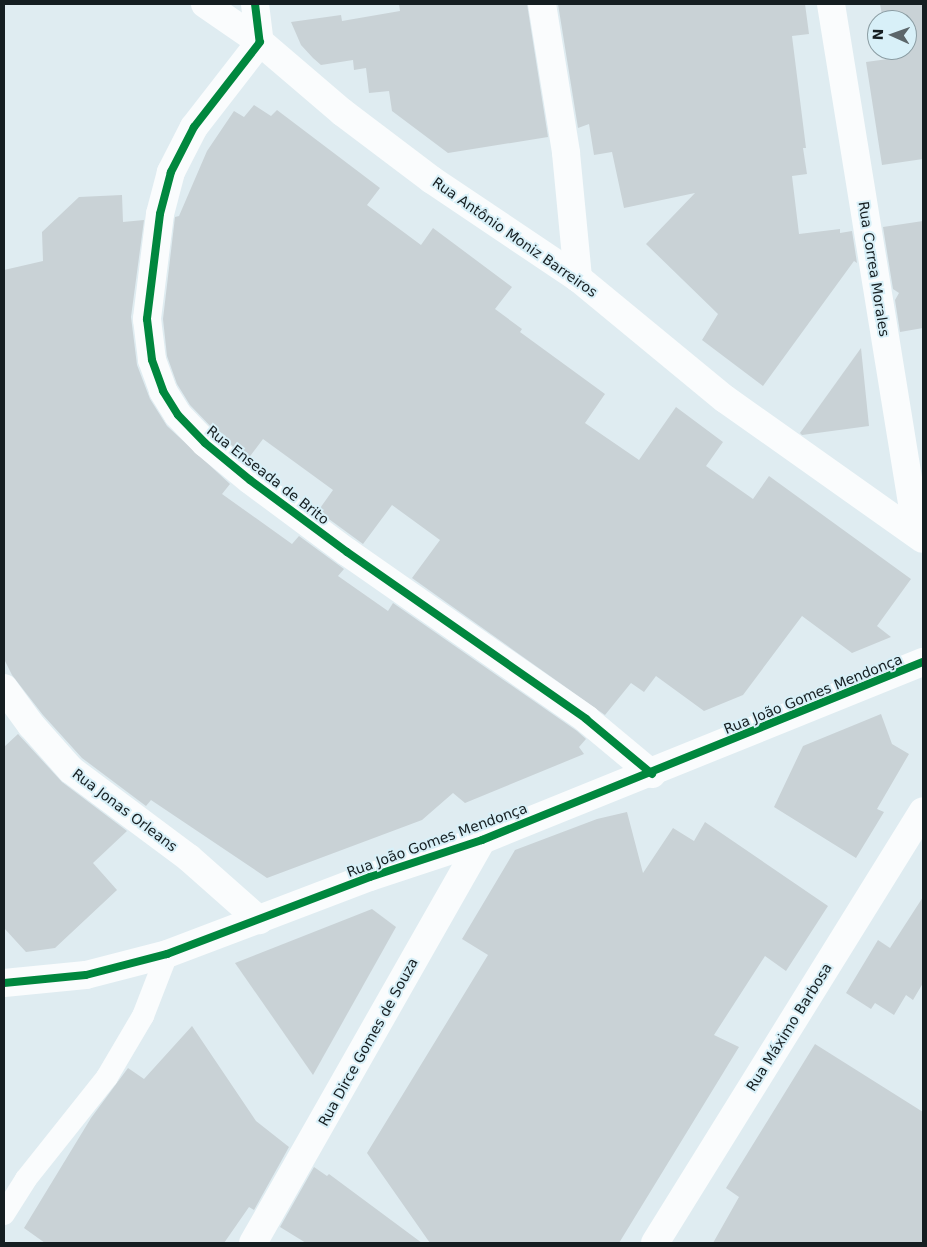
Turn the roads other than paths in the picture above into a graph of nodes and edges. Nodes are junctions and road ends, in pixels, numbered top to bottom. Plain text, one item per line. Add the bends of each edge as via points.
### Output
1 (205, 4) edge
2 (255, 4) edge
3 (542, 4) edge
4 (831, 4) edge
5 (260, 42) junction
6 (578, 278) junction
7 (920, 536) edge
8 (923, 662) edge
9 (4, 688) edge
10 (652, 774) junction
11 (923, 811) edge
12 (482, 840) junction
13 (259, 920) junction
14 (167, 954) junction
15 (4, 983) edge
16 (4, 1214) edge
17 (253, 1243) edge
18 (655, 1243) edge

1 - 5 street, Rua Antônio Moniz Barreiros
2 - 5 street
3 - 6 street via 566,153
4 - 7 street, Rua Correa Morales
5 - 6 street, Rua Antônio Moniz Barreiros via 342,112 432,180
5 - 10 street, Rua Enseada de Brito via 194,127 171,172 160,214 147,319 152,360 163,391 178,414 205,444 250,480 586,719
6 - 7 street, Rua Antônio Moniz Barreiros via 725,399
8 - 10 street, Rua João Gomes Mendonça
9 - 13 street, Rua Jonas Orleans via 25,718 72,770 189,858
10 - 12 street, Rua João Gomes Mendonça
11 - 18 street, Rua Máximo Barbosa
12 - 13 street, Rua João Gomes Mendonça via 370,877
12 - 17 street, Rua Dirce Gomes de Souza
13 - 14 street, Rua João Gomes Mendonça
14 - 15 street, Rua João Gomes Mendonça via 86,975
14 - 16 lane via 143,1016 107,1076 26,1179

